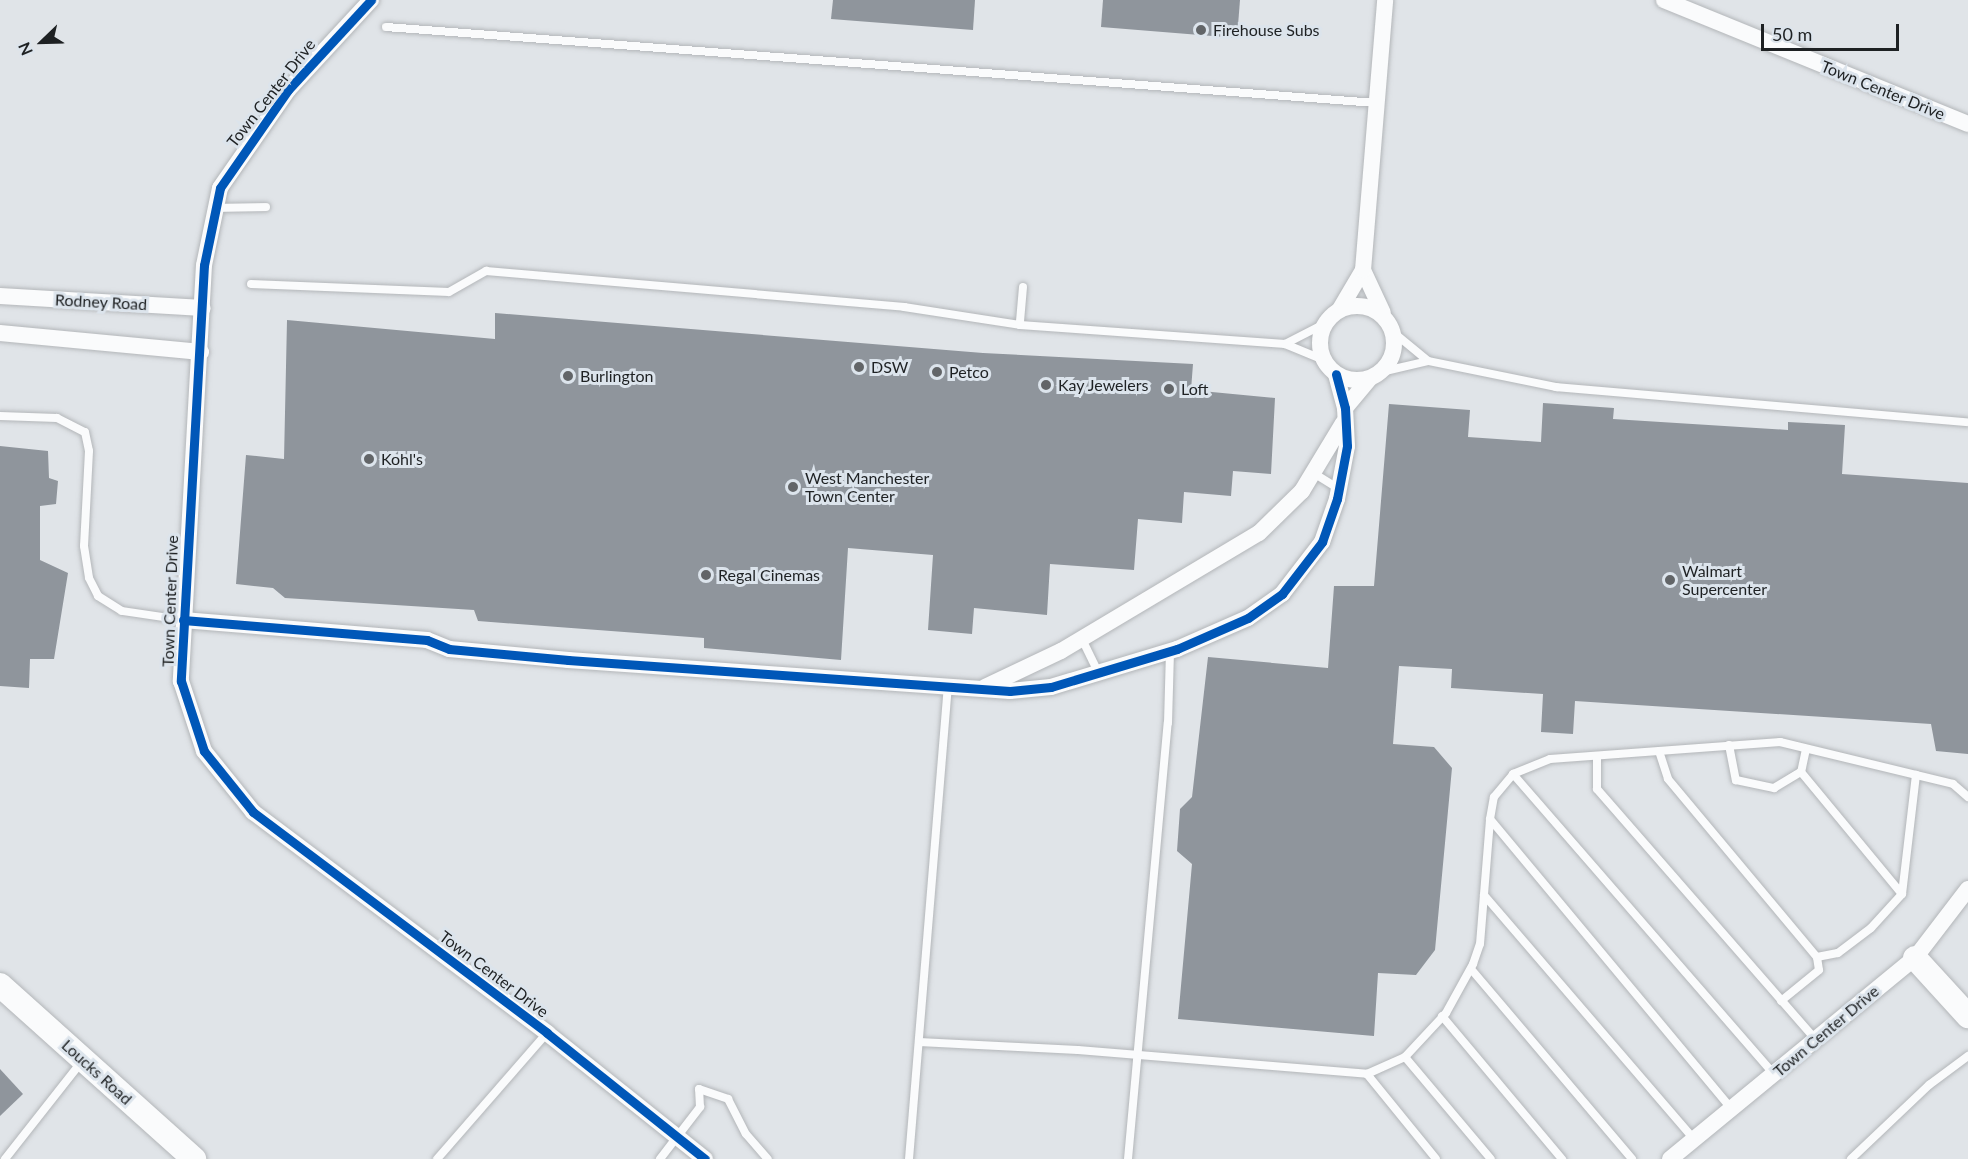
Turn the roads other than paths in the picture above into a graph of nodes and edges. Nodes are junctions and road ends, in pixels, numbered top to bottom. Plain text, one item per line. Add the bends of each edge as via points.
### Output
1 (371, 0) edge
2 (1385, 0) edge
3 (1664, 0) edge
4 (386, 27) dead end
5 (1377, 103) junction
6 (1968, 124) edge
7 (266, 207) dead end
8 (214, 208) junction
9 (1363, 270) junction
10 (250, 284) dead end
11 (1023, 287) dead end
12 (0, 296) edge
13 (203, 308) junction
14 (1340, 309) junction
15 (1326, 323) junction
16 (1020, 325) junction
17 (1390, 325) junction
18 (0, 333) edge
19 (1285, 344) junction
20 (201, 352) junction
21 (1324, 360) junction
22 (1428, 361) junction
23 (1336, 374) junction
24 (1375, 375) junction
25 (0, 416) edge
26 (1344, 416) junction
27 (1968, 422) edge
28 (1314, 474) junction
29 (1339, 489) junction
30 (183, 620) junction
31 (1082, 639) junction
32 (1170, 652) junction
33 (1100, 674) junction
34 (948, 686) junction
35 (985, 687) junction
36 (1729, 745) junction
37 (1806, 749) junction
38 (1659, 751) junction
39 (1597, 757) junction
40 (1801, 772) junction
41 (1513, 774) junction
42 (1916, 775) junction
43 (1968, 797) edge
44 (1490, 819) junction
45 (1968, 889) edge
46 (1902, 894) junction
47 (1484, 895) junction
48 (1817, 957) junction
49 (1915, 958) junction
50 (1471, 969) junction
51 (0, 985) edge
52 (1782, 1001) junction
53 (1442, 1016) junction
54 (1968, 1016) edge
55 (547, 1033) junction
56 (1816, 1040) junction
57 (919, 1041) junction
58 (1137, 1054) junction
59 (1968, 1056) edge
60 (1405, 1057) junction
61 (83, 1060) junction
62 (1367, 1074) junction
63 (1774, 1074) junction
64 (1732, 1109) junction
65 (676, 1136) junction
66 (1694, 1139) junction
67 (5, 1159) edge
68 (194, 1159) edge
69 (437, 1159) edge
70 (660, 1159) edge
71 (705, 1159) edge
72 (768, 1159) edge
73 (909, 1159) edge
74 (1128, 1159) edge
75 (1436, 1159) edge
76 (1491, 1159) edge
77 (1562, 1159) edge
78 (1632, 1159) edge
79 (1670, 1159) edge
80 (1851, 1159) edge

1 - 8 street, Town Center Drive via 264,121 220,188
2 - 5 street
3 - 6 street, Town Center Drive
4 - 5 lane
5 - 9 street
7 - 8 lane
8 - 13 street, Town Center Drive via 204,265
9 - 14 street
9 - 17 street via 1373,299
10 - 16 lane via 449,292 486,271 904,307
11 - 16 lane
12 - 13 street, Rodney Road
13 - 20 street, Town Center Drive
14 - 15 street
14 - 17 street via 1360,305
15 - 19 lane
15 - 21 street via 1320,342
16 - 19 lane
17 - 22 lane
17 - 24 street via 1393,356
18 - 20 street
19 - 21 lane
20 - 30 street, Town Center Drive
21 - 23 street
22 - 24 lane
22 - 27 lane via 1556,387
23 - 24 street via 1354,381
23 - 26 street
24 - 26 street
25 - 30 lane via 57,418 85,432 89,451 84,546 89,578 98,596 122,611
26 - 28 street
26 - 29 street via 1347,446
28 - 29 lane
28 - 31 street via 1285,510 1259,533
29 - 32 street via 1322,542 1282,594 1248,618
30 - 34 street via 427,640 462,651
30 - 55 street, Town Center Drive via 182,681 204,751 253,812
31 - 33 lane
31 - 35 street
32 - 33 street
32 - 58 lane via 1168,723
33 - 35 street via 1026,691
34 - 35 street
34 - 57 lane
36 - 37 lane via 1780,742
36 - 38 lane
36 - 40 lane via 1736,780 1774,788
37 - 40 lane
37 - 42 lane
38 - 39 lane
38 - 48 lane via 1668,779
39 - 41 lane via 1550,759
39 - 52 lane via 1597,789
40 - 46 lane
41 - 44 lane via 1494,797
41 - 63 lane
42 - 43 lane via 1953,784
42 - 46 lane
44 - 47 lane
44 - 64 lane
45 - 49 street, Town Center Drive
46 - 48 lane via 1871,928 1838,953
47 - 50 lane via 1480,944
47 - 66 lane
48 - 52 lane via 1819,970
49 - 54 street
49 - 56 street, Town Center Drive
50 - 53 lane
50 - 78 lane
51 - 61 street, Loucks Road
52 - 56 lane
53 - 60 lane
53 - 77 lane
55 - 65 street, Town Center Drive
55 - 69 lane
56 - 63 street, Town Center Drive
57 - 58 lane
57 - 73 lane
58 - 62 lane
58 - 74 lane
59 - 80 lane via 1929,1085
60 - 62 lane
60 - 76 lane
61 - 67 lane
61 - 68 street, Loucks Road
62 - 75 lane
63 - 64 street, Town Center Drive
64 - 66 street, Town Center Drive
65 - 70 lane
65 - 71 street, Town Center Drive
65 - 72 lane via 700,1107 699,1089 728,1099 746,1134
66 - 79 street, Town Center Drive

